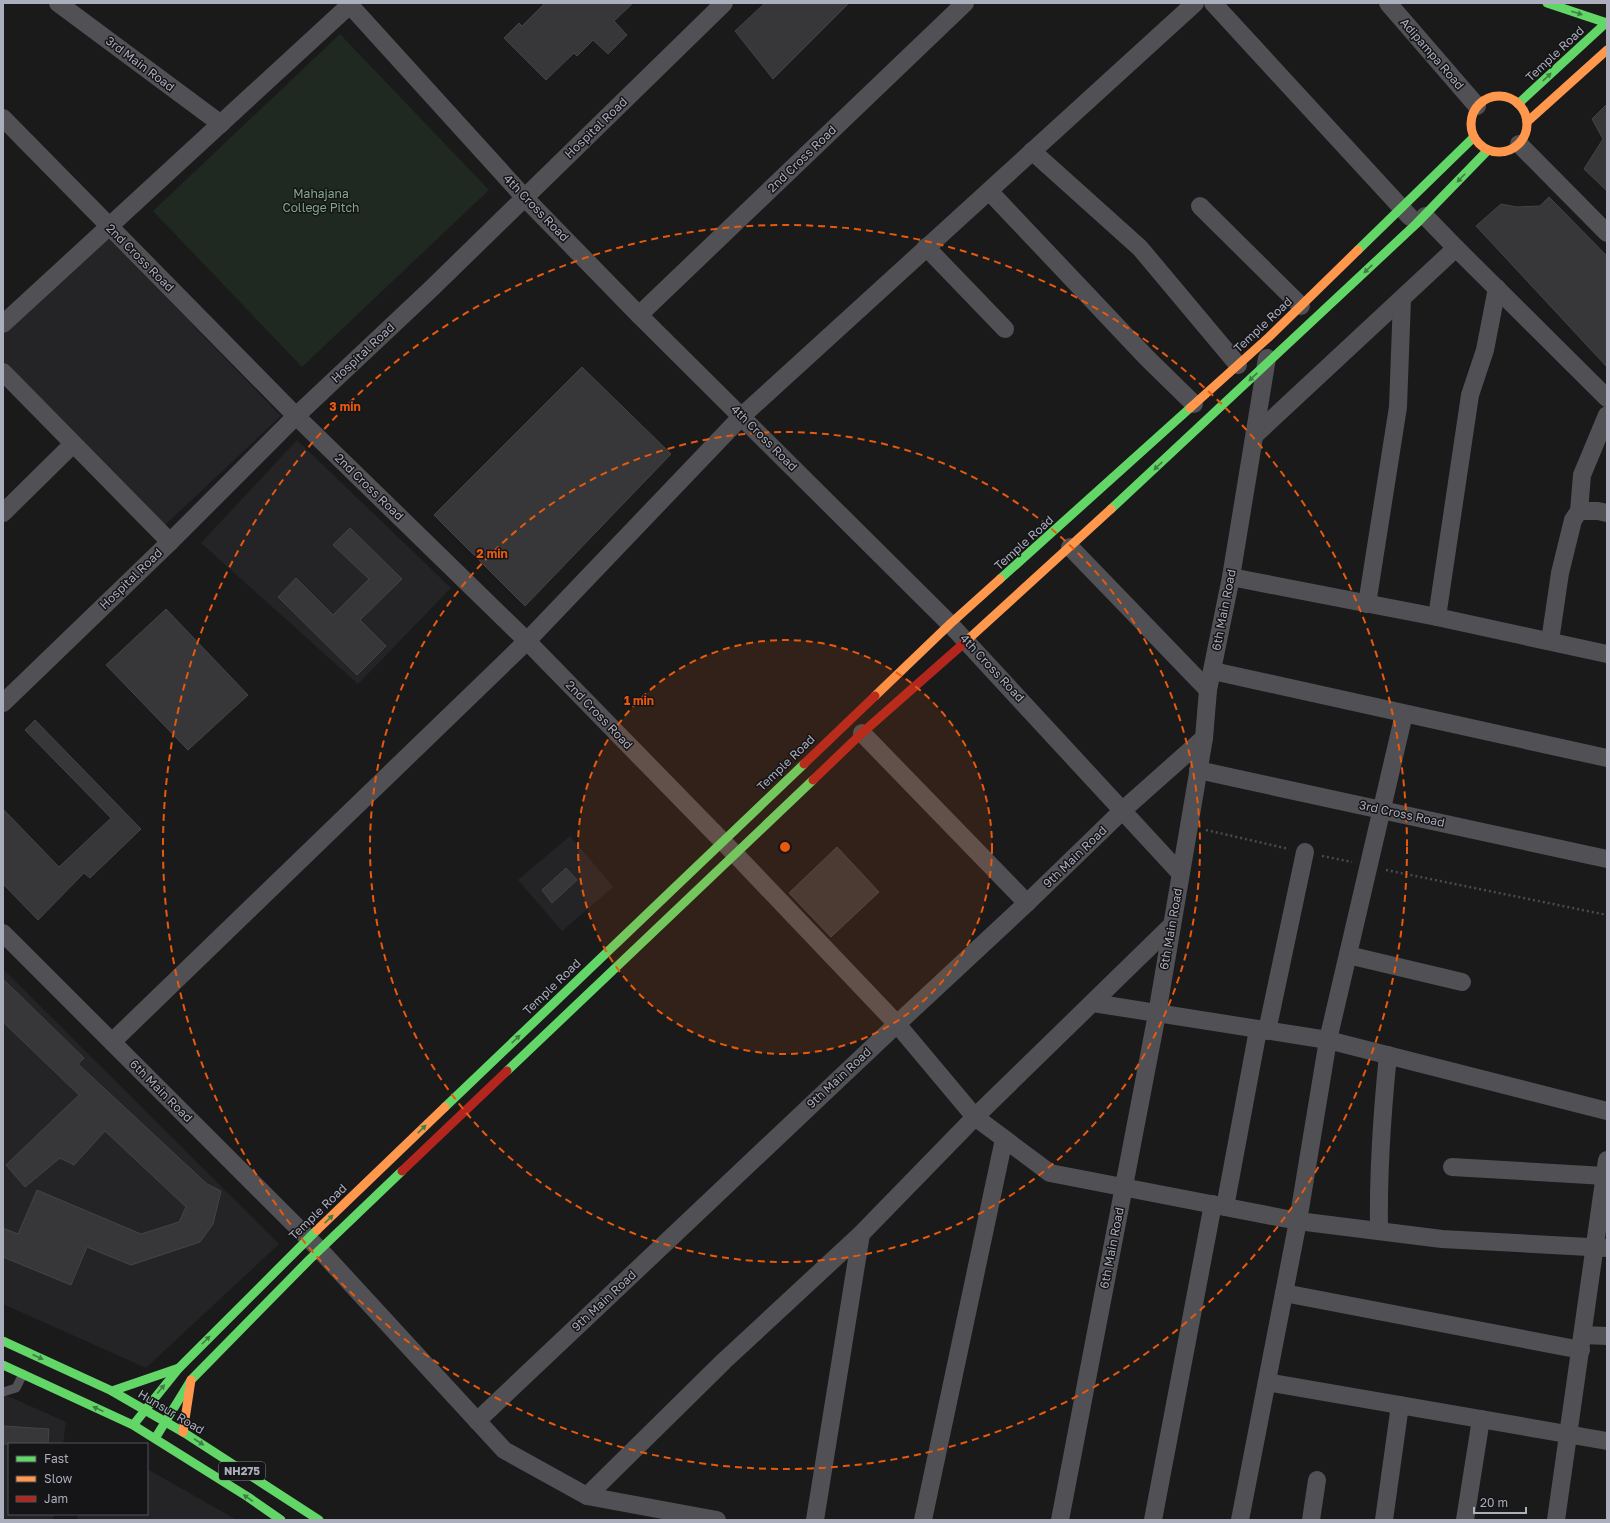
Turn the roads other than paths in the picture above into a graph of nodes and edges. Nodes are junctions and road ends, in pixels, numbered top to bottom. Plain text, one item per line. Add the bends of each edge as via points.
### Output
1 (58, 3) edge
2 (724, 3) edge
3 (965, 3) edge
4 (1195, 3) edge
5 (1213, 3) edge
6 (1388, 3) edge
7 (1547, 3) edge
8 (350, 4) edge
9 (1607, 22) edge
10 (1607, 50) edge
11 (1518, 104) junction
12 (1477, 106) junction
13 (3, 118) edge
14 (1527, 122) junction
15 (221, 124) junction
16 (1474, 137) junction
17 (1519, 144) junction
18 (1488, 150) junction
19 (1032, 151) junction
20 (989, 191) junction
21 (525, 198) junction
22 (1200, 206) dead end
23 (1402, 207) junction
24 (1420, 220) junction
25 (109, 227) junction
26 (1607, 233) edge
27 (926, 247) junction
28 (1456, 248) junction
29 (1497, 288) junction
30 (1402, 298) junction
31 (1301, 306) junction
32 (639, 315) junction
33 (3, 324) edge
34 (1005, 329) dead end
35 (1269, 337) junction
36 (1267, 364) junction
37 (1238, 365) junction
38 (3, 372) edge
39 (1607, 398) edge
40 (1194, 404) junction
41 (1607, 415) edge
42 (296, 416) junction
43 (742, 416) junction
44 (1255, 434) junction
45 (73, 444) junction
46 (1579, 511) junction
47 (3, 513) edge
48 (1607, 513) edge
49 (170, 542) junction
50 (1070, 547) junction
51 (1231, 577) junction
52 (1367, 604) junction
53 (1437, 617) junction
54 (950, 624) junction
55 (527, 640) junction
56 (967, 641) junction
57 (1550, 641) junction
58 (1607, 654) edge
59 (1213, 671) junction
60 (1208, 690) junction
61 (3, 703) edge
62 (1404, 714) junction
63 (862, 734) junction
64 (1204, 738) junction
65 (1607, 758) edge
66 (1198, 770) junction
67 (1123, 810) junction
68 (1381, 810) junction
69 (722, 841) junction
70 (1305, 852) road end
71 (736, 855) junction
72 (1607, 859) edge
73 (1180, 874) junction
74 (1027, 903) junction
75 (1172, 925) junction
76 (3, 933) edge
77 (1348, 955) junction
78 (1462, 982) dead end
79 (1093, 1003) junction
80 (1157, 1014) junction
81 (897, 1024) junction
82 (1262, 1030) junction
83 (1328, 1040) junction
84 (112, 1042) junction
85 (1388, 1055) junction
86 (1607, 1111) edge
87 (975, 1117) junction
88 (1004, 1139) junction
89 (1452, 1167) dead end
90 (1606, 1168) edge
91 (1124, 1187) junction
92 (1219, 1205) junction
93 (1298, 1221) junction
94 (1379, 1231) junction
95 (861, 1234) junction
96 (314, 1244) junction
97 (1601, 1248) edge
98 (1284, 1293) junction
99 (1607, 1336) edge
100 (3, 1341) edge
101 (1582, 1342) junction
102 (3, 1365) edge
103 (179, 1368) junction
104 (23, 1374) junction
105 (191, 1380) junction
106 (1267, 1382) junction
107 (112, 1391) junction
108 (3, 1392) edge
109 (1400, 1405) junction
110 (144, 1410) junction
111 (1481, 1419) junction
112 (477, 1421) junction
113 (165, 1422) junction
114 (134, 1425) junction
115 (183, 1432) junction
116 (1569, 1434) junction
117 (155, 1439) junction
118 (1607, 1441) edge
119 (1317, 1480) dead end
120 (587, 1496) junction
121 (281, 1520) edge
122 (319, 1520) edge
123 (717, 1520) edge
124 (815, 1520) edge
125 (923, 1520) edge
126 (1060, 1520) edge
127 (1153, 1520) edge
128 (1240, 1520) edge
129 (1311, 1520) edge
130 (1384, 1520) edge
131 (1465, 1520) edge
132 (1556, 1520) edge

1 - 15 street, 3rd Main Road
2 - 21 street, Hospital Road
3 - 32 street, 2nd Cross Road
4 - 19 street
5 - 23 street
6 - 12 street, Adipampa Road
7 -> 9 street
8 - 15 street
8 - 21 street, 4th Cross Road
11 -> 9 street, Temple Road
10 - 14 street
11 - 12 street via 1514,99 1496,95 1486,98
11 - 14 street via 1525,113
12 - 16 street via 1470,121
13 - 25 street, 2nd Cross Road
14 - 17 street via 1527,131
15 - 25 street
16 - 18 street via 1481,147
16 - 23 street, Temple Road
17 - 18 street via 1509,151
17 - 26 street
18 -> 24 street, Temple Road
19 - 20 street
19 - 37 street via 1140,248
20 - 27 street
20 - 40 street
21 - 32 street, 4th Cross Road
21 - 42 street, Hospital Road
22 - 31 street
23 - 24 street
23 - 31 street, Temple Road
24 - 28 street
24 -> 36 street, Temple Road
25 - 33 street
25 - 42 street, 2nd Cross Road
27 - 34 street
27 - 43 street
28 - 29 street
28 - 30 street
29 - 39 street
29 - 53 street via 1485,350 1470,396
30 - 44 street
30 - 52 street via 1398,407
31 - 35 street, Temple Road
32 - 43 street, 4th Cross Road
35 - 36 street, 6th Main Road
35 - 37 street, Temple Road
36 - 44 street, 6th Main Road
36 -> 50 street, Temple Road
37 - 40 street, Temple Road
38 - 45 street
40 - 54 street, Temple Road
41 - 46 street via 1582,475
42 - 49 street, Hospital Road
42 - 55 street, 2nd Cross Road
43 - 54 street, 4th Cross Road
43 - 55 street
44 - 51 street, 6th Main Road
45 - 47 street
45 - 49 street
46 - 48 street
46 - 57 street via 1573,520 1560,573
49 - 61 street, Hospital Road
50 - 56 street, Temple Road
50 - 60 street
51 - 52 street
51 - 59 street, 6th Main Road
52 - 53 street
53 - 57 street
54 - 56 street, 4th Cross Road
54 - 69 street, Temple Road
55 - 69 street, 2nd Cross Road
55 - 84 street
56 - 63 street, Temple Road
56 - 67 street, 4th Cross Road
57 - 58 street
59 - 60 street, 6th Main Road
59 - 62 street
60 - 64 street, 6th Main Road
62 - 65 street
62 - 68 street
63 - 71 street, Temple Road
63 - 74 street
64 - 66 street, 6th Main Road
64 - 67 street, 9th Main Road
66 - 68 street, 3rd Cross Road
66 - 73 street, 6th Main Road
67 - 73 street, 4th Cross Road
67 - 74 street, 9th Main Road
68 - 72 street, 3rd Cross Road
68 - 77 street
69 - 71 street, 2nd Cross Road
96 -> 69 street, Temple Road
70 - 82 street
71 - 81 street, 2nd Cross Road
71 - 96 street, Temple Road
73 - 75 street, 6th Main Road
74 - 81 street, 9th Main Road
75 - 79 street
75 - 80 street, 6th Main Road
76 - 84 street, 6th Main Road
77 - 78 street
77 - 83 street
79 - 80 street
79 - 87 street
80 - 82 street
80 - 91 street, 6th Main Road
81 - 87 street, 2nd Cross Road
81 - 112 street, 9th Main Road
82 - 83 street
82 - 92 street
83 - 85 street
83 - 93 street
84 - 96 street, 6th Main Road
85 - 86 street
85 - 94 street via 1380,1135
87 - 88 street, 2nd Cross Road
87 - 95 street
88 - 91 street, 2nd Cross Road via 1050,1173
88 - 125 street
89 - 90 street
90 - 97 street
91 - 92 street, 2nd Cross Road
91 - 126 street, 6th Main Road
92 - 93 street, 2nd Cross Road
92 - 127 street
93 - 94 street, 2nd Cross Road
93 - 98 street
94 - 97 street, 2nd Cross Road via 1442,1239
95 - 120 street via 724,1361
95 - 124 street
103 -> 96 street, Temple Road
96 - 105 street, Temple Road
96 - 112 street, 6th Main Road
97 - 101 street
98 - 101 street
98 - 106 street
99 - 101 street
100 -> 107 street, Hunsur Road / NH275
101 - 116 street
102 - 104 street
103 - 107 street
110 -> 103 street, Temple Road
104 - 108 lane via 16,1388
114 -> 104 street
105 - 113 street, Temple Road
105 - 115 street
106 - 109 street
106 - 128 street
107 - 110 street, Hunsur Road / NH275
109 - 111 street
109 - 130 street
110 - 113 street, Hunsur Road / NH275
110 - 114 street, Temple Road
111 - 116 street
111 - 131 street
112 - 120 street, 6th Main Road via 504,1450
113 - 115 street, Hunsur Road / NH275
113 - 117 street, Temple Road
114 - 117 street
115 -> 122 street, Hunsur Road / NH275
116 - 118 street
116 - 132 street
121 -> 117 street
119 - 129 street
120 - 123 street, 6th Main Road

